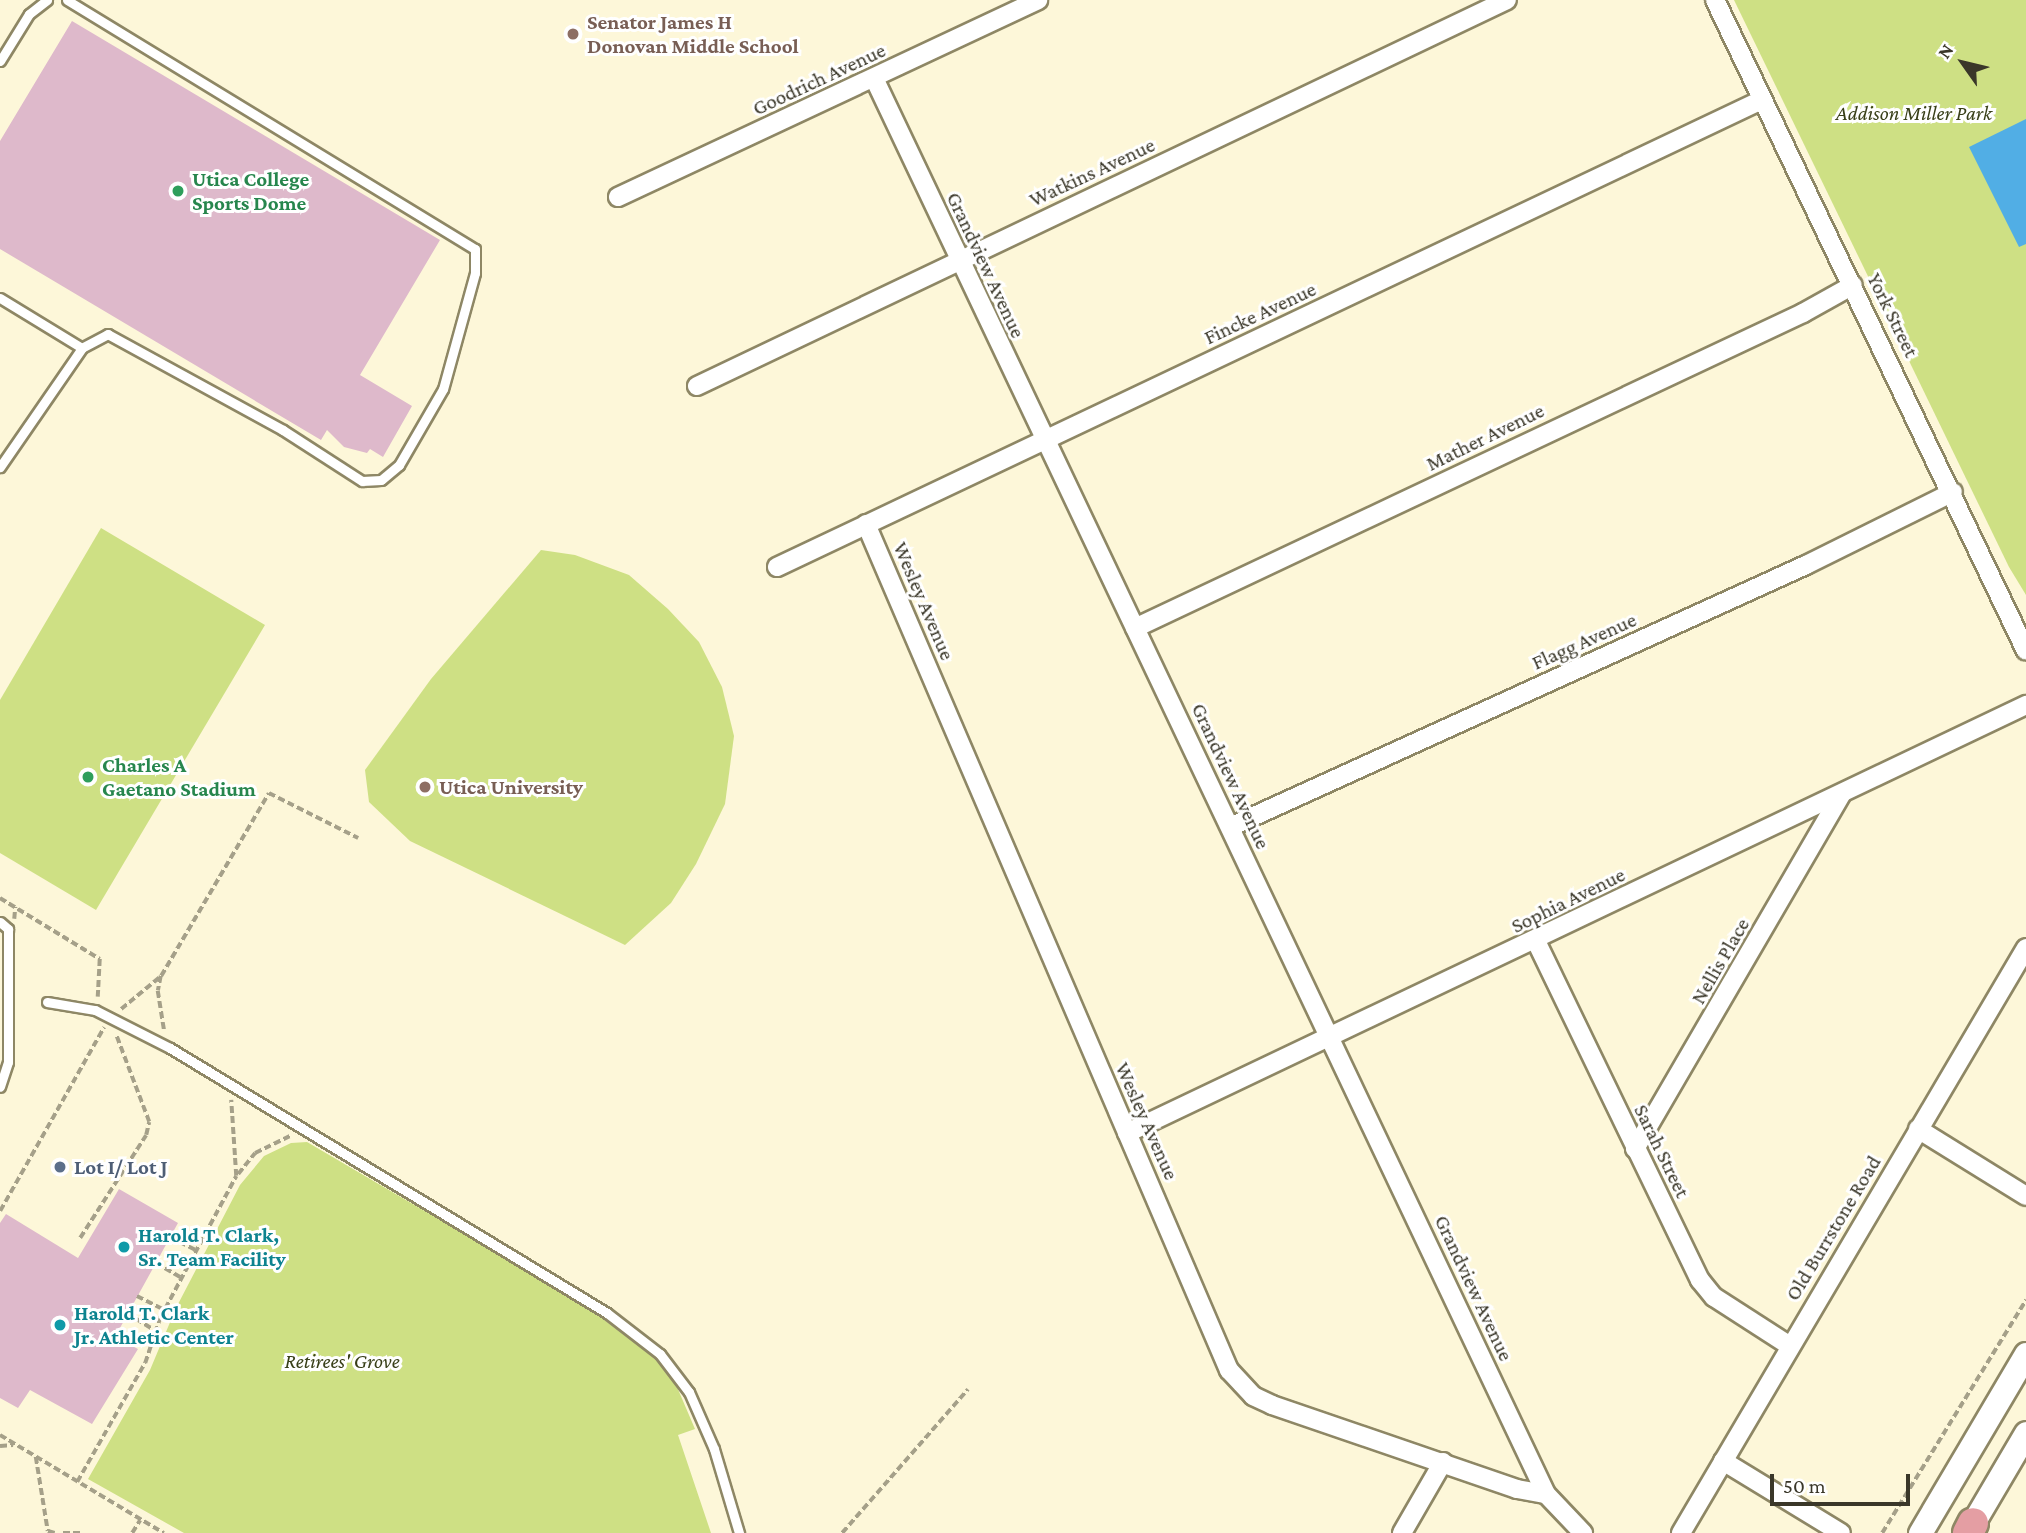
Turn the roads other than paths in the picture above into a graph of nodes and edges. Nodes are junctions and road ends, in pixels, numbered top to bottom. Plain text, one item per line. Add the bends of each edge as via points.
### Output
1 (47, 0) edge
2 (66, 0) edge
3 (1038, 0) edge
4 (1507, 0) edge
5 (1715, 0) edge
6 (0, 61) edge
7 (874, 78) junction
8 (1762, 100) junction
9 (618, 197) dead end
10 (959, 261) junction
11 (1853, 285) junction
12 (0, 298) edge
13 (82, 348) junction
14 (697, 386) dead end
15 (1044, 440) junction
16 (0, 467) edge
17 (1953, 492) junction
18 (866, 524) junction
19 (777, 567) dead end
20 (1135, 628) junction
21 (2026, 651) edge
22 (2026, 705) edge
23 (1842, 794) junction
24 (1230, 827) junction
25 (0, 922) edge
26 (1536, 941) junction
27 (2026, 948) edge
28 (47, 1002) dead end
29 (1330, 1038) junction
30 (0, 1087) edge
31 (1918, 1129) junction
32 (1127, 1133) junction
33 (1635, 1149) junction
34 (2026, 1196) edge
35 (1790, 1346) junction
36 (2026, 1354) edge
37 (2026, 1433) edge
38 (1723, 1461) junction
39 (1443, 1462) junction
40 (1546, 1494) junction
41 (1970, 1530) edge
42 (739, 1533) edge
43 (1402, 1533) edge
44 (1583, 1533) edge
45 (1681, 1533) edge
46 (1842, 1533) edge
47 (1920, 1533) edge

1 - 6 lane via 29,14
2 - 13 lane via 475,249 475,273 443,389 399,465 381,480 362,481 283,430 108,334
3 - 7 street, Goodrich Avenue
4 - 10 street, Watkins Avenue
5 - 8 street, York Street
7 - 9 street, Goodrich Avenue
7 - 10 street, Grandview Avenue
8 - 11 street, York Street
8 - 15 street, Fincke Avenue
10 - 14 street, Watkins Avenue
10 - 15 street, Grandview Avenue
11 - 17 street, York Street
11 - 20 street, Mather Avenue via 1803,313
12 - 13 lane
13 - 16 lane
15 - 18 street, Fincke Avenue
15 - 20 street, Grandview Avenue
17 - 21 street, York Street
17 - 24 street, Flagg Avenue via 1806,565
18 - 19 street, Fincke Avenue
18 - 32 street, Wesley Avenue
20 - 24 street, Grandview Avenue
22 - 23 street, Sophia Avenue
23 - 26 street, Sophia Avenue
23 - 33 street, Nellis Place
24 - 29 street, Grandview Avenue
25 - 30 lane via 8,929 8,1062
26 - 29 street, Sophia Avenue
26 - 33 street, Sarah Street
27 - 31 street, Old Burrstone Road
28 - 42 lane via 95,1010 170,1048 607,1313 660,1354 689,1392 714,1449
29 - 32 street, Sophia Avenue
29 - 40 street, Grandview Avenue
31 - 34 street
31 - 35 street, Old Burrstone Road
32 - 39 street, Wesley Avenue via 1229,1370 1240,1384 1272,1405
33 - 35 street, Sarah Street via 1700,1280 1714,1297
35 - 38 street, Old Burrstone Road
36 - 47 street
37 - 41 street
38 - 45 street, Old Burrstone Road
38 - 46 street
39 - 40 street, Wesley Avenue via 1517,1489
39 - 43 street
40 - 44 street

